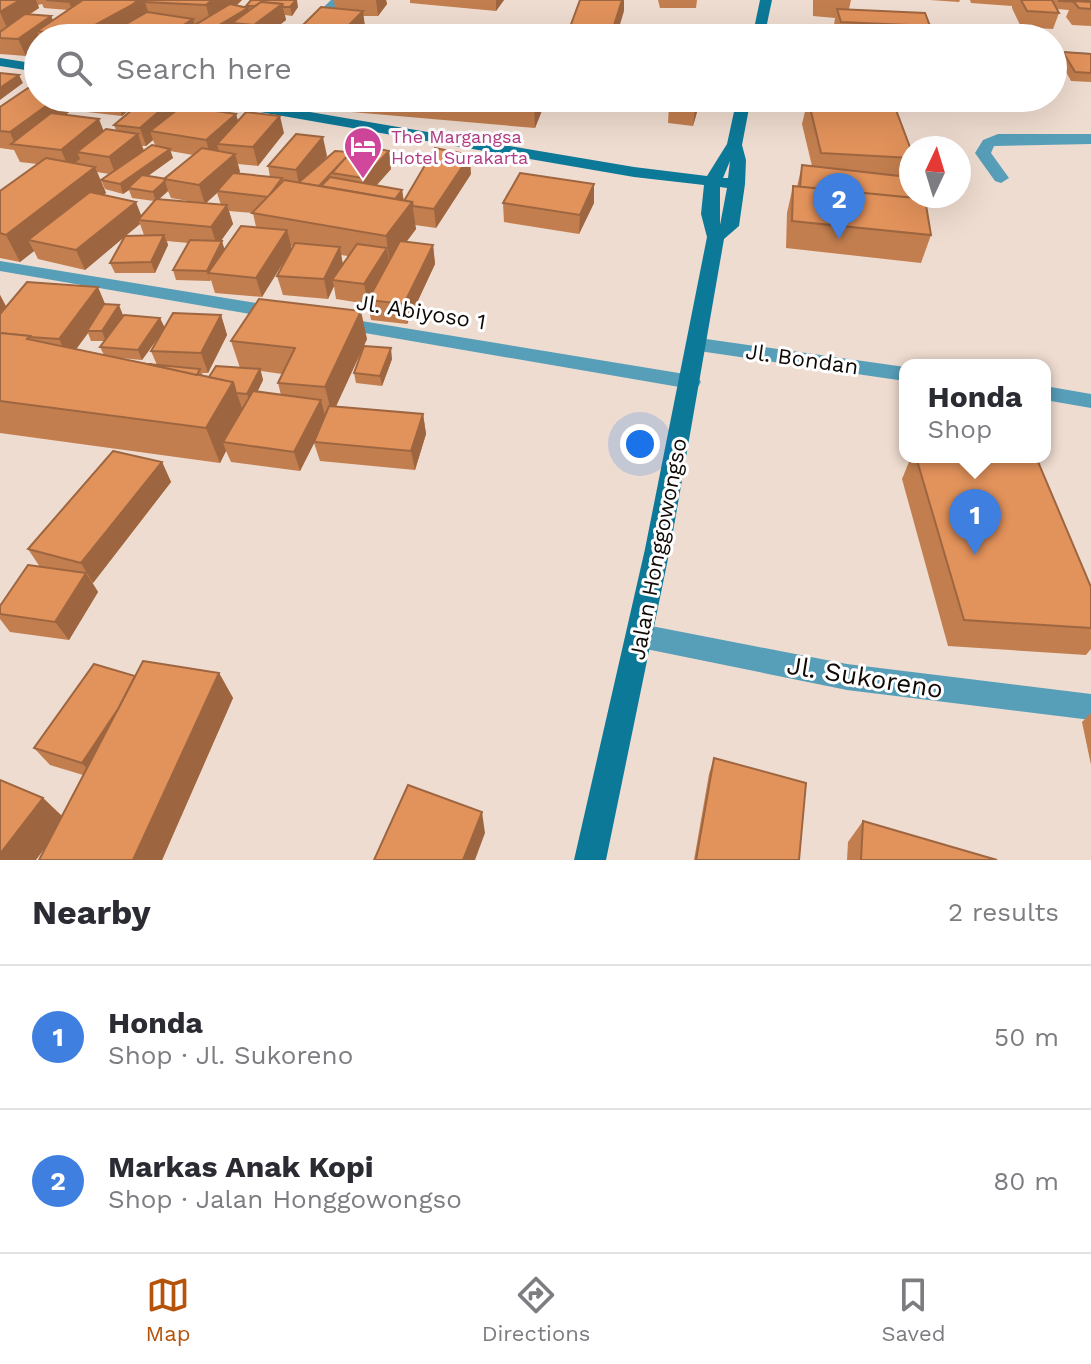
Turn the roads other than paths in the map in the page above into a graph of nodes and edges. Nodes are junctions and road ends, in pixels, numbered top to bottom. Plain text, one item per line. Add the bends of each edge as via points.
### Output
1 (338, 0) edge
2 (766, 0) edge
3 (313, 24) edge
4 (761, 24) edge
5 (1067, 56) edge
6 (1091, 57) edge
7 (0, 62) edge
8 (24, 66) edge
9 (24, 74) edge
10 (10, 82) edge
11 (280, 112) edge
12 (741, 112) edge
13 (1091, 139) edge
14 (734, 145) junction
15 (1001, 178) dead end
16 (713, 186) junction
17 (736, 188) junction
18 (716, 237) junction
19 (0, 266) edge
20 (699, 345) junction
21 (899, 373) edge
22 (691, 382) junction
23 (1051, 394) edge
24 (1091, 401) edge
25 (641, 636) junction
26 (1091, 707) edge
27 (590, 860) edge

1 - 3 street
2 - 4 main road
5 - 6 street
7 - 8 main road
9 - 10 street
11 - 16 main road
12 - 14 main road, Jalan Honggowongso
13 - 15 street via 988,143 983,153
14 - 16 main road, Jalan Honggowongso via 721,158
14 - 17 main road, Jalan Honggowongso
16 - 17 main road
16 - 18 main road, Jalan Honggowongso via 709,222
17 - 18 main road, Jalan Honggowongso via 730,226
18 - 20 main road, Jalan Honggowongso
19 - 22 street, Jl. Abiyoso 1
20 - 21 street, Jl. Bondan
20 - 22 main road, Jalan Honggowongso
22 - 25 main road, Jalan Honggowongso
23 - 24 street
25 - 26 street, Jl. Sukoreno via 847,677
25 - 27 main road, Jalan Honggowongso

